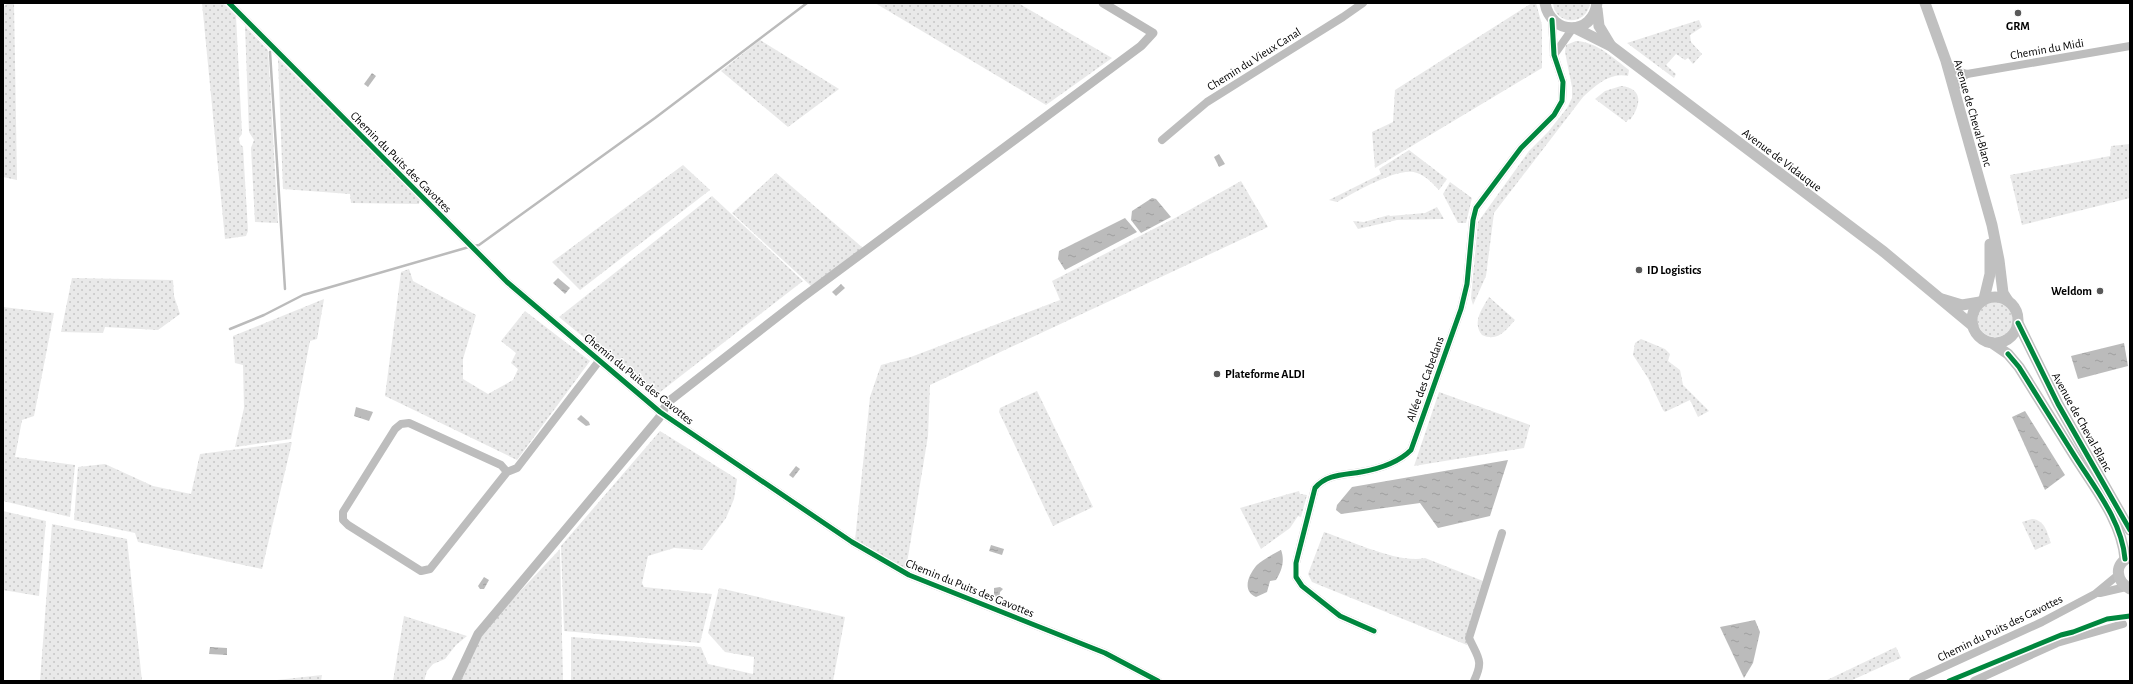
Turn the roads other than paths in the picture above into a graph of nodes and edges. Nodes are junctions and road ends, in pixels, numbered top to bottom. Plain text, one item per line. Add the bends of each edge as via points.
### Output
1 (229, 3) edge
2 (1363, 3) edge
3 (1545, 3) edge
4 (1920, 3) edge
5 (1925, 3) edge
6 (1597, 6) edge
7 (1552, 20) junction
8 (1574, 28) junction
9 (1611, 46) junction
10 (2130, 46) edge
11 (1554, 55) junction
12 (1946, 61) junction
13 (1968, 74) junction
14 (1954, 91) junction
15 (1162, 140) dead end
16 (1936, 296) junction
17 (1982, 301) junction
18 (2008, 301) junction
19 (2018, 323) junction
20 (1973, 326) junction
21 (1992, 343) junction
22 (599, 361) junction
23 (507, 472) junction
24 (2130, 530) edge
25 (1502, 533) dead end
26 (2128, 558) edge
27 (2118, 575) junction
28 (2128, 588) edge
29 (2095, 594) junction
30 (2123, 624) dead end
31 (1374, 631) dead end
32 (1926, 679) edge
33 (1158, 681) edge
34 (1474, 681) edge
35 (1913, 681) edge
36 (1974, 681) edge

1 - 22 street, Chemin du Puits des Gavottes via 507,282
2 - 15 street, Chemin du Vieux Canal via 1207,102
3 - 7 main road
4 - 17 main road, Avenue de Cheval-Blanc via 1950,93 1987,225 1991,266 1989,284
5 - 12 main road, Avenue de Cheval-Blanc
6 - 8 main road via 1588,22
6 - 9 main road, Avenue de Vidauque via 1599,26
7 - 8 main road, Avenue de Vidauque via 1562,26
7 - 11 street
8 - 9 main road, Avenue de Vidauque
8 - 11 street
9 - 16 main road, Avenue de Vidauque via 1884,252
10 - 13 street, Chemin du Midi
11 - 31 street, Allée des Cabedans via 1563,82 1562,101 1554,115 1521,148 1476,208 1467,284 1461,309 1411,450 1403,458 1362,472 1338,474 1320,482 1315,488 1296,563 1296,577 1302,586 1340,616
12 - 13 street via 1954,70
12 - 14 main road, Avenue de Cheval-Blanc
13 - 14 street via 1960,79
14 - 18 main road, Avenue de Cheval-Blanc via 1992,225 2003,292
16 - 17 main road, Avenue de Vidauque via 1962,305
16 - 20 main road, Avenue de Vidauque
17 - 18 main road via 1996,297
17 - 20 main road via 1973,313
18 - 19 main road via 2016,310
19 - 21 main road via 2009,338
19 - 24 main road, Avenue de Cheval-Blanc via 2058,404
20 - 21 main road via 1980,337
21 - 26 main road, Avenue de Cheval-Blanc via 2008,354 2019,367 2097,490 2118,527
22 - 23 street via 517,468
22 - 33 street, Chemin du Puits des Gavottes via 680,426 871,554 910,576 1105,653
23 - 23 street via 426,571 415,567 343,520 343,512 395,429 401,424 409,423 501,465
25 - 34 street via 1469,638 1480,657 1481,667
26 - 27 main road, Avenue de Cheval-Blanc via 2119,567
27 - 28 main road via 2120,581
27 - 29 street, Chemin du Puits des Gavottes
28 - 29 street, Chemin du Puits des Gavottes
29 - 32 street, Chemin du Puits des Gavottes
30 - 36 street via 2057,643
32 - 35 street, Chemin du Puits des Gavottes

